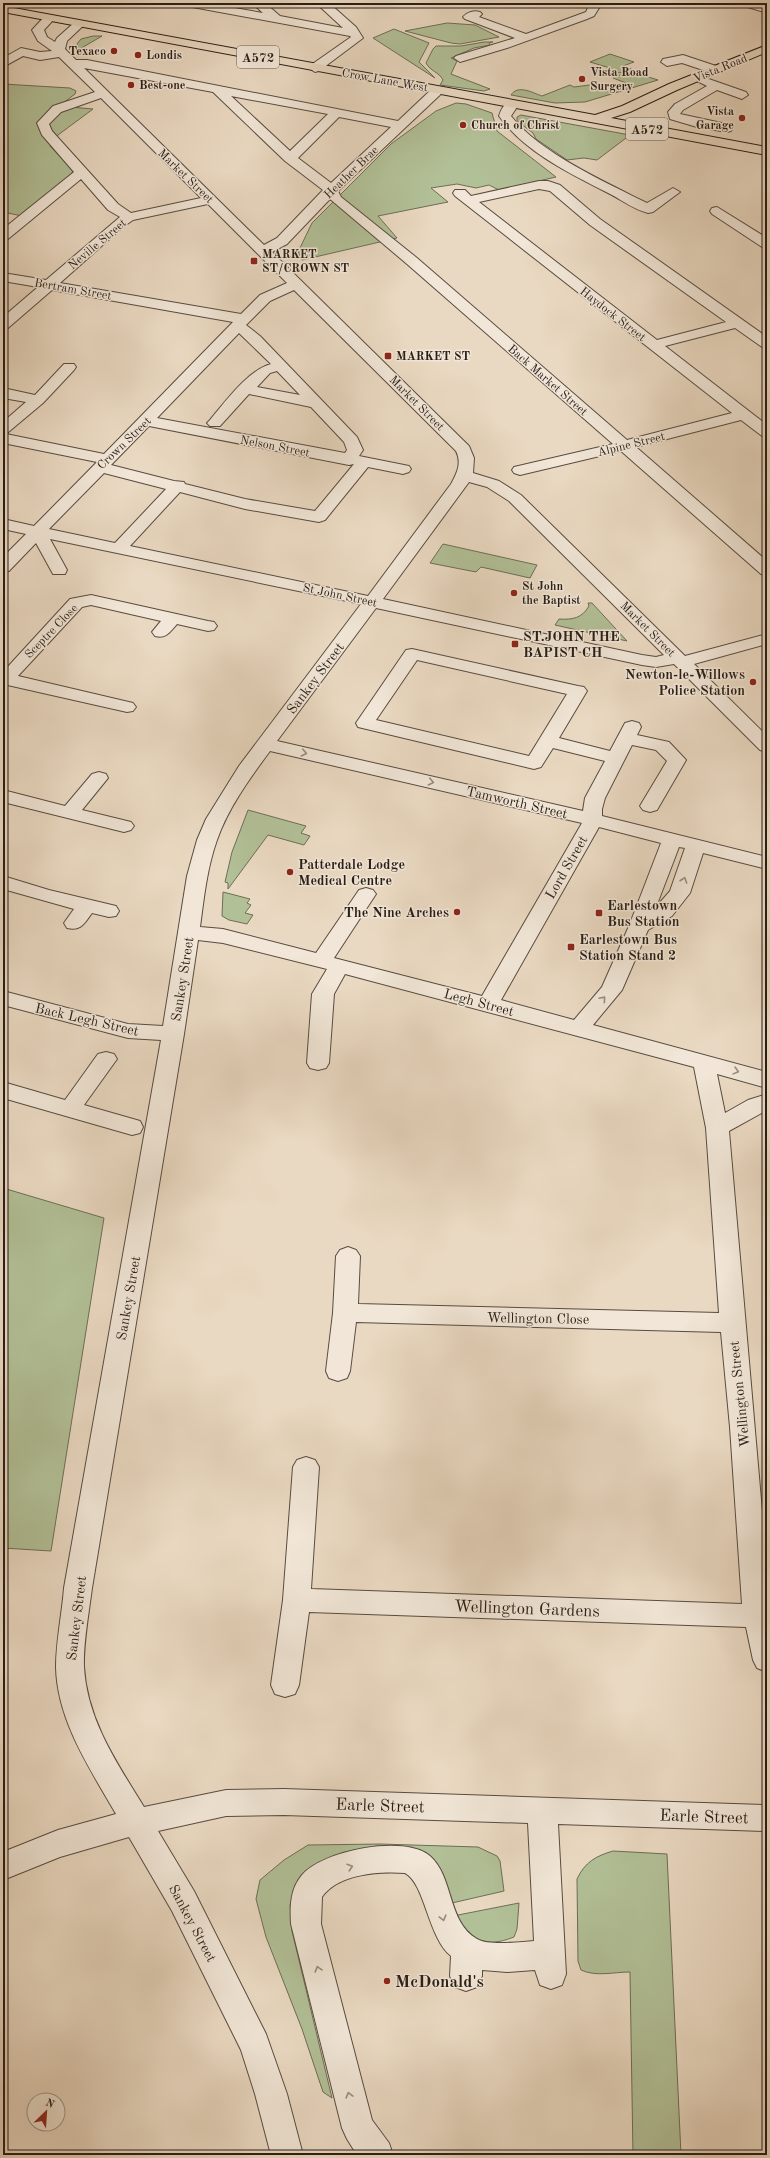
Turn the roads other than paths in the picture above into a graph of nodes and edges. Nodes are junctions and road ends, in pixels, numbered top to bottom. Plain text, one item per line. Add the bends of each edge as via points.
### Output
1 (187, 3) edge
2 (258, 3) edge
3 (322, 3) edge
4 (596, 3) edge
5 (745, 3) edge
6 (3, 8) edge
7 (767, 10) edge
8 (469, 17) dead end
9 (49, 18) junction
10 (276, 19) junction
11 (79, 24) junction
12 (355, 33) junction
13 (524, 37) junction
14 (3, 47) edge
15 (767, 48) edge
16 (21, 52) junction
17 (60, 52) junction
18 (460, 58) dead end
19 (3, 62) edge
20 (667, 62) dead end
21 (73, 64) junction
22 (315, 68) junction
23 (715, 70) junction
24 (694, 78) junction
25 (716, 86) junction
26 (673, 87) junction
27 (217, 89) junction
28 (438, 90) junction
29 (101, 94) junction
30 (742, 95) dead end
31 (513, 104) junction
32 (336, 113) junction
33 (572, 115) junction
34 (738, 119) dead end
35 (596, 120) junction
36 (401, 125) junction
37 (727, 128) junction
38 (697, 138) junction
39 (715, 142) junction
40 (767, 151) edge
41 (290, 158) junction
42 (82, 172) junction
43 (331, 190) junction
44 (673, 192) dead end
45 (210, 200) junction
46 (717, 212) dead end
47 (129, 217) junction
48 (3, 236) edge
49 (767, 244) edge
50 (264, 251) junction
51 (3, 277) edge
52 (298, 284) junction
53 (49, 285) junction
54 (240, 322) junction
55 (737, 323) junction
56 (3, 325) edge
57 (767, 344) edge
58 (653, 345) junction
59 (280, 366) junction
60 (69, 367) dead end
61 (246, 389) junction
62 (3, 393) edge
63 (38, 400) junction
64 (316, 403) junction
65 (742, 415) junction
66 (147, 421) junction
67 (215, 423) dead end
68 (3, 430) edge
69 (767, 433) edge
70 (3, 438) edge
71 (623, 446) junction
72 (356, 461) junction
73 (103, 463) junction
74 (403, 469) dead end
75 (520, 470) dead end
76 (464, 475) junction
77 (178, 485) junction
78 (3, 524) edge
79 (36, 531) junction
80 (119, 548) junction
81 (3, 567) edge
82 (59, 570) dead end
83 (767, 570) edge
84 (372, 601) junction
85 (173, 618) junction
86 (208, 626) dead end
87 (161, 632) dead end
88 (767, 639) edge
89 (680, 660) junction
90 (4, 678) edge
91 (127, 707) dead end
92 (548, 741) junction
93 (266, 744) junction
94 (767, 746) edge
95 (617, 758) junction
96 (99, 778) dead end
97 (3, 796) edge
98 (650, 806) dead end
99 (69, 813) junction
100 (593, 820) junction
101 (124, 826) dead end
102 (672, 840) junction
103 (696, 846) junction
104 (767, 863) edge
105 (3, 882) edge
106 (366, 894) dead end
107 (87, 905) junction
108 (109, 911) dead end
109 (74, 923) dead end
110 (639, 926) junction
111 (189, 932) junction
112 (330, 964) junction
113 (3, 998) edge
114 (488, 1004) junction
115 (578, 1029) junction
116 (173, 1034) junction
117 (106, 1059) dead end
118 (318, 1063) dead end
119 (704, 1063) junction
120 (767, 1080) edge
121 (3, 1090) edge
122 (767, 1102) edge
123 (70, 1109) junction
124 (132, 1127) dead end
125 (717, 1128) junction
126 (348, 1256) dead end
127 (345, 1313) junction
128 (732, 1323) junction
129 (338, 1371) dead end
130 (306, 1468) dead end
131 (297, 1600) junction
132 (757, 1616) junction
133 (767, 1660) edge
134 (285, 1685) dead end
135 (542, 1810) junction
136 (767, 1818) edge
137 (136, 1822) junction
138 (3, 1866) edge
139 (361, 2142) edge
140 (287, 2155) edge
141 (377, 2155) edge

1 - 10 street
2 - 10 street
3 - 12 street
4 - 13 street via 594,9 583,17
5 - 7 street
6 - 9 main road, Crow Lane West / A572
8 - 13 street
9 - 11 main road, Crow Lane West / A572
9 - 17 street, Market Street via 40,26 38,33
10 - 12 street
11 - 17 street via 61,40
11 - 22 main road, Crow Lane West / A572
12 - 22 street via 357,38
13 - 18 street via 503,46
14 - 16 street
15 - 23 main road, Vista Road
16 - 17 street via 40,56
16 - 19 street
17 - 21 street, Market Street
20 - 23 street via 683,60
21 - 27 street via 87,64
21 - 29 street, Market Street
22 - 28 main road, Crow Lane West / A572
23 - 24 main road, Vista Road
24 - 25 street
24 - 26 main road, Vista Road
25 - 30 street
25 - 37 street via 679,107 674,116 691,122
26 - 33 main road, Vista Road
26 - 35 main road, Vista Road
26 - 38 main road via 663,96 642,107 640,116 647,123
27 - 32 street
27 - 41 street, Back Market Street
28 - 31 main road, Crow Lane West / A572
28 - 36 street, Heather Brae
29 - 42 street via 57,109 43,123 46,132
29 - 45 street, Market Street
31 - 33 main road, Crow Lane West / A572
31 - 44 street via 504,116 507,121 525,137 564,163 648,209
32 - 36 street
32 - 41 street
33 - 35 main road, Crow Lane West / A572
34 - 37 street
35 - 38 main road, Crow Lane West / A572
36 - 43 street, Heather Brae
37 - 39 street
38 - 39 main road, Crow Lane West / A572
39 - 40 main road, Crow Lane West / A572
41 - 43 street, Back Market Street
42 - 47 street via 113,207
42 - 48 street
43 - 50 street, Heather Brae via 282,241
43 - 71 street, Back Market Street via 336,199 412,261
45 - 47 street, Neville Street
45 - 50 street, Market Street
46 - 49 street
47 - 53 street, Neville Street
50 - 52 street, Market Street
51 - 53 street, Bertram Street
52 - 54 street, Crown Street via 273,292
52 - 76 street, Market Street via 463,449 467,460
53 - 54 street, Bertram Street
53 - 56 street, Neville Street
54 - 59 street
54 - 66 street, Crown Street
55 - 57 street
55 - 58 street
55 - 58 street, Haydock Street via 595,222 555,188 539,185 464,197
58 - 65 street, Haydock Street
59 - 61 street via 265,370
59 - 64 street
60 - 63 street
61 - 64 street
61 - 67 street
62 - 63 street
63 - 68 street
64 - 72 street via 354,445
65 - 69 street, Haydock Street
65 - 71 street, Alpine Street
66 - 72 street, Nelson Street
66 - 73 street, Crown Street
70 - 73 street
71 - 75 street, Alpine Street
71 - 83 street, Back Market Street
72 - 74 street, Nelson Street
72 - 77 street via 319,517 245,504
73 - 77 street
73 - 79 street, Crown Street
76 - 84 street, Sankey Street
76 - 89 street, Market Street via 497,486 515,498
77 - 80 street
78 - 79 street, St John Street
79 - 80 street, St John Street
79 - 81 street, Crown Street
79 - 82 street
80 - 84 street, St John Street
84 - 89 street, St John Street via 642,660
84 - 93 street, Sankey Street
85 - 86 street, Sceptre Close
85 - 87 street
85 - 90 street, Sceptre Close via 91,600 76,603
88 - 89 street, St John Street
89 - 94 street, Market Street
90 - 91 street, Sceptre Close
92 - 92 street via 534,763 365,723 412,654 578,691
92 - 95 street
93 -> 100 street, Tamworth Street
93 - 111 street, Sankey Street via 231,794 207,840 197,876
95 - 98 street, Lord Street via 629,732 662,746 677,760
95 - 100 street, Lord Street via 595,798
96 - 99 street
97 - 99 street
99 - 101 street
100 - 102 street, Tamworth Street
100 - 114 street, Lord Street
102 - 103 street, Tamworth Street
102 - 110 street
103 - 104 street, Tamworth Street
110 -> 103 street via 665,911 680,893
105 - 107 street
106 - 112 street
107 - 108 street
107 - 109 street
115 -> 110 street via 611,990
111 - 112 street, Legh Street via 218,935
111 - 116 street, Sankey Street
112 - 114 street, Legh Street
112 - 118 street via 323,994
113 - 116 street, Back Legh Street via 128,1031
114 - 115 street, Legh Street
115 - 119 street, Legh Street
116 - 137 street, Sankey Street via 78,1588 70,1659 73,1692 82,1723
117 - 123 street
119 -> 120 street, Legh Street
119 - 125 street, Wellington Street
121 - 123 street
122 - 125 street
123 - 124 street
125 - 128 street, Wellington Street
126 - 127 street
127 - 128 street, Wellington Close
127 - 129 street
128 - 132 street, Wellington Street via 743,1427
130 - 131 street
131 - 132 street, Wellington Gardens
131 - 134 street
132 - 133 street, Wellington Street
135 - 136 street, Earle Street
135 - 137 street, Earle Street via 284,1802 226,1803
139 -> 135 street via 306,1924 304,1907 307,1894 315,1881 329,1873 374,1859 409,1860 420,1866 431,1882 445,1928 467,1963 486,1956 550,1964
137 - 138 street, Earle Street via 58,1844
137 - 140 street, Sankey Street via 183,1901 254,2045 271,2094
139 - 141 street

